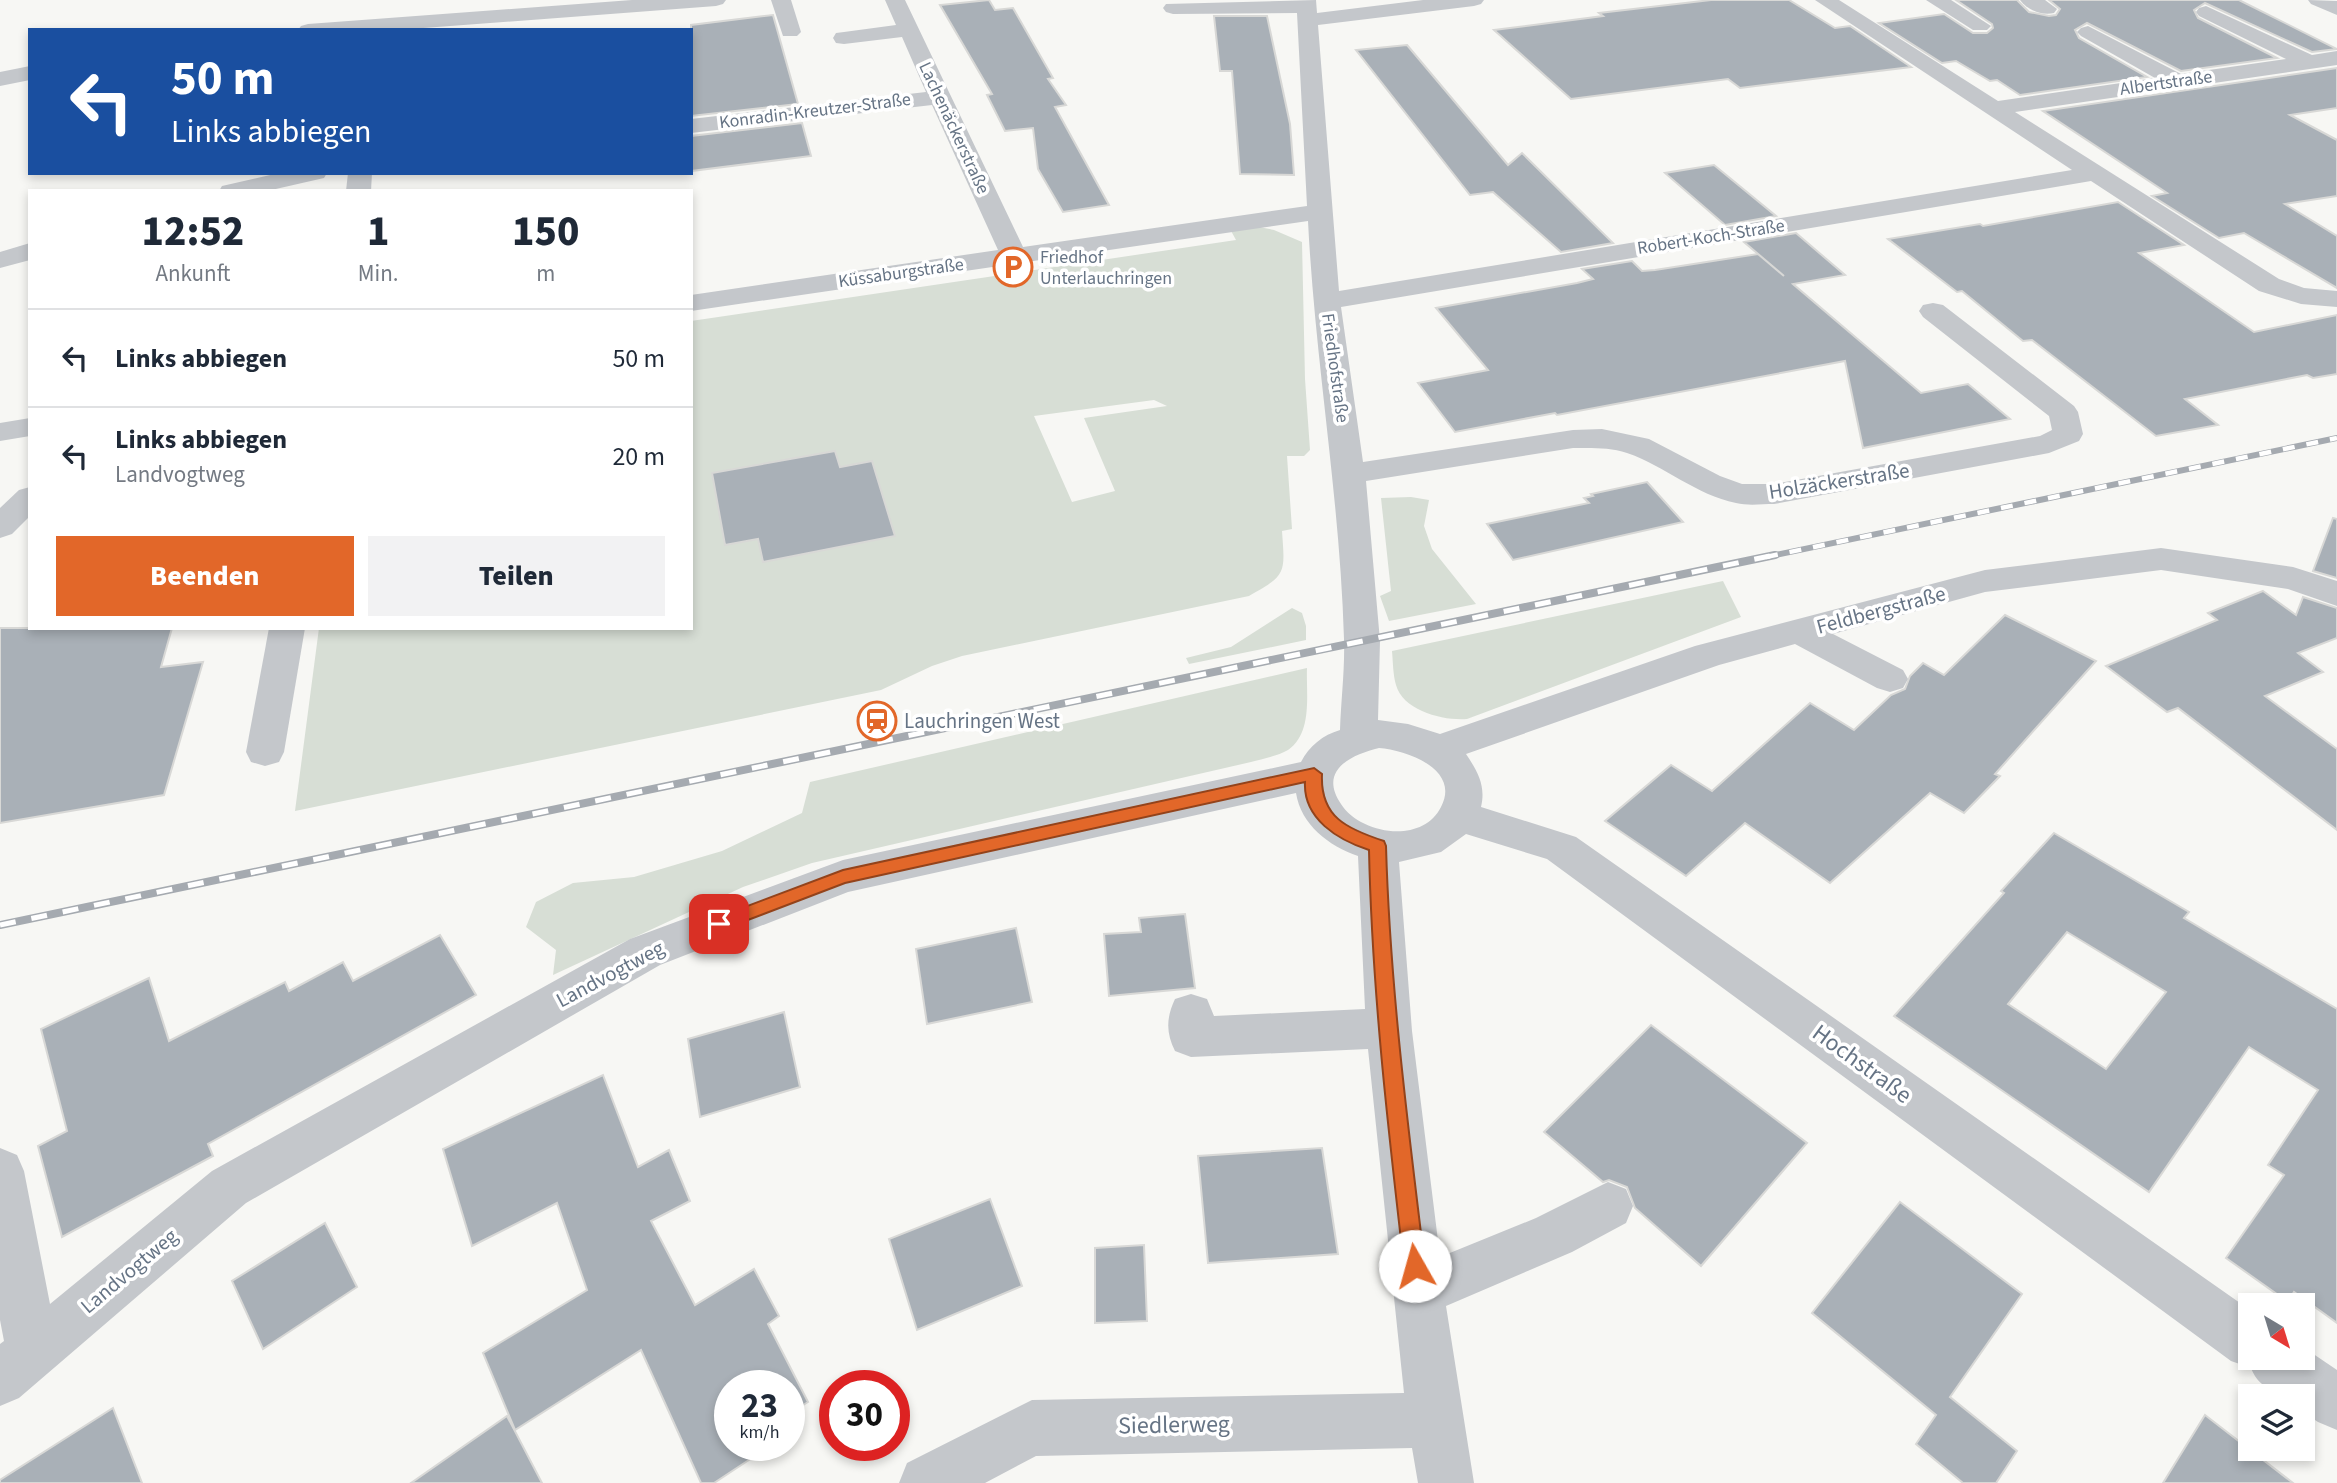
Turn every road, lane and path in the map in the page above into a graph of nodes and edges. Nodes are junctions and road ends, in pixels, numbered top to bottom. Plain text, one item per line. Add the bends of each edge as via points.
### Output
1 (389, 0) edge
2 (716, 0) edge
3 (781, 0) edge
4 (895, 0) edge
5 (1474, 0) edge
6 (1825, 0) edge
7 (1936, 0) edge
8 (2318, 0) edge
9 (637, 3) edge
10 (1172, 8) dead end
11 (1307, 9) edge
12 (2337, 9) edge
13 (2206, 12) dead end
14 (384, 26) edge
15 (1980, 26) dead end
16 (346, 28) edge
17 (908, 30) junction
18 (790, 32) dead end
19 (2088, 32) dead end
20 (844, 38) dead end
21 (2337, 58) edge
22 (2309, 62) junction
23 (28, 73) edge
24 (0, 79) edge
25 (2177, 81) junction
26 (939, 97) junction
27 (1995, 108) junction
28 (693, 126) edge
29 (2096, 173) junction
30 (306, 175) edge
31 (240, 189) edge
32 (1319, 212) junction
33 (28, 252) edge
34 (1014, 256) junction
35 (0, 260) edge
36 (2337, 299) edge
37 (1326, 301) junction
38 (693, 303) edge
39 (1933, 311) dead end
40 (28, 427) edge
41 (0, 432) edge
42 (1349, 474) junction
43 (28, 499) edge
44 (0, 527) edge
45 (2337, 594) edge
46 (287, 630) edge
47 (1799, 631) junction
48 (1890, 680) dead end
49 (1359, 736) junction
50 (1437, 750) junction
51 (265, 752) dead end
52 (1314, 774) junction
53 (1459, 816) junction
54 (1378, 846) junction
55 (1191, 1013) dead end
56 (1387, 1028) junction
57 (0, 1171) edge
58 (1608, 1206) dead end
59 (1418, 1292) junction
60 (2238, 1333) edge
61 (16, 1365) edge
62 (2290, 1370) edge
63 (2337, 1404) edge
64 (1435, 1420) junction
65 (927, 1483) edge
66 (1446, 1483) edge

1 - 14 street
2 - 9 street
3 - 18 street
4 - 17 street, Lachenäckerstraße
5 - 11 street
6 - 27 street
7 - 15 street
8 - 12 street
9 - 14 street
10 - 11 street
11 - 32 street, Friedhofstraße
13 - 22 street
14 - 16 street
17 - 20 street
17 - 26 street, Lachenäckerstraße
19 - 25 street
21 - 22 street, Albertstraße
22 - 25 street, Albertstraße
23 - 24 street
25 - 27 street, Albertstraße
26 - 28 street, Konradin-Kreutzer-Straße
26 - 34 street, Lachenäckerstraße
27 - 29 street
29 - 36 street via 2269,285 2301,296
29 - 37 street, Robert-Koch-Straße
30 - 31 street
32 - 34 street, Küssaburgstraße
32 - 37 street, Friedhofstraße
33 - 35 street
34 - 38 street, Küssaburgstraße
37 - 42 street, Friedhofstraße
39 - 42 street, Holzäckerstraße via 2063,412 2068,433 2049,444 1774,494 1739,494 1637,446 1602,438
40 - 41 street
42 - 49 street, Friedhofstraße via 1362,641
43 - 44 street
45 - 47 street, Feldbergstraße via 2293,578 2161,559 1985,582
46 - 51 street
47 - 48 street
47 - 50 street, Feldbergstraße via 1708,656
49 - 50 street via 1400,735
49 - 52 street via 1322,757
50 - 53 street via 1462,781
52 - 54 street via 1313,792 1320,810 1334,826
52 - 61 street, Landvogtweg via 843,877 645,952 229,1187
53 - 54 street via 1427,842
53 - 60 street, Hochstraße via 1561,848
54 - 56 street
55 - 56 street via 1191,1037
56 - 59 street
57 - 61 street, Landvogtweg
58 - 59 street via 1554,1235
59 - 64 street
62 - 63 street
64 - 65 street, Siedlerweg via 1032,1428
64 - 66 street

